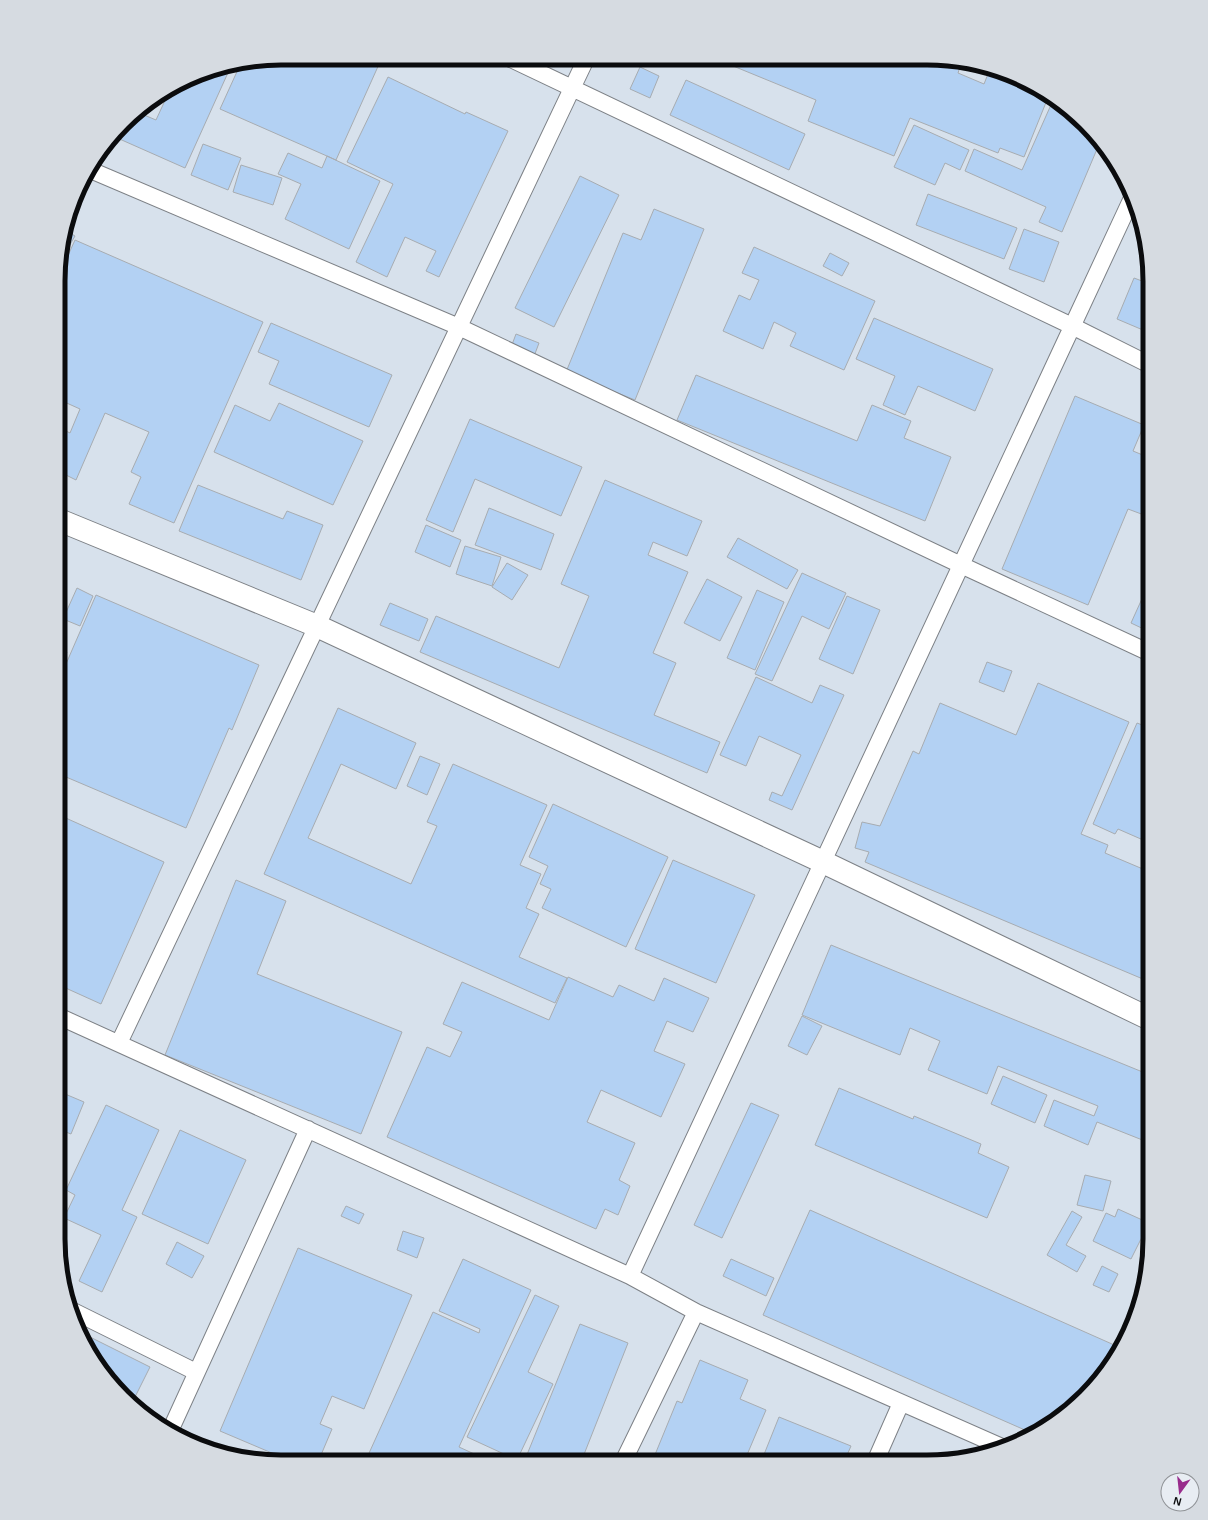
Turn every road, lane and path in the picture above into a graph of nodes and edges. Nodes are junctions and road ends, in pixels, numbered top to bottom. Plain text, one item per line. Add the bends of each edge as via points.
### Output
1 (524, 65) edge
2 (583, 65) edge
3 (572, 88) junction
4 (95, 172) edge
5 (1129, 204) edge
6 (1072, 326) junction
7 (459, 327) junction
8 (1143, 362) edge
9 (65, 522) edge
10 (961, 565) junction
11 (317, 626) junction
12 (1143, 650) edge
13 (823, 862) junction
14 (1143, 1016) edge
15 (65, 1019) edge
16 (119, 1043) junction
17 (308, 1129) junction
18 (630, 1276) junction
19 (696, 1312) junction
20 (78, 1313) edge
21 (196, 1372) junction
22 (901, 1403) junction
23 (172, 1426) edge
24 (996, 1444) edge
25 (626, 1455) edge
26 (878, 1455) edge

1 - 3 lane
2 - 3 lane
3 - 6 lane
3 - 7 lane
4 - 7 lane
5 - 6 lane
6 - 8 lane
6 - 10 lane
7 - 10 lane
7 - 11 lane
9 - 11 street
10 - 12 lane
10 - 13 lane
11 - 13 street
11 - 16 lane
13 - 14 street
13 - 18 lane
15 - 16 lane
16 - 17 lane
17 - 18 lane
17 - 21 lane
18 - 19 lane
19 - 22 lane
19 - 25 lane
20 - 21 lane
21 - 23 lane
22 - 24 lane
22 - 26 lane

